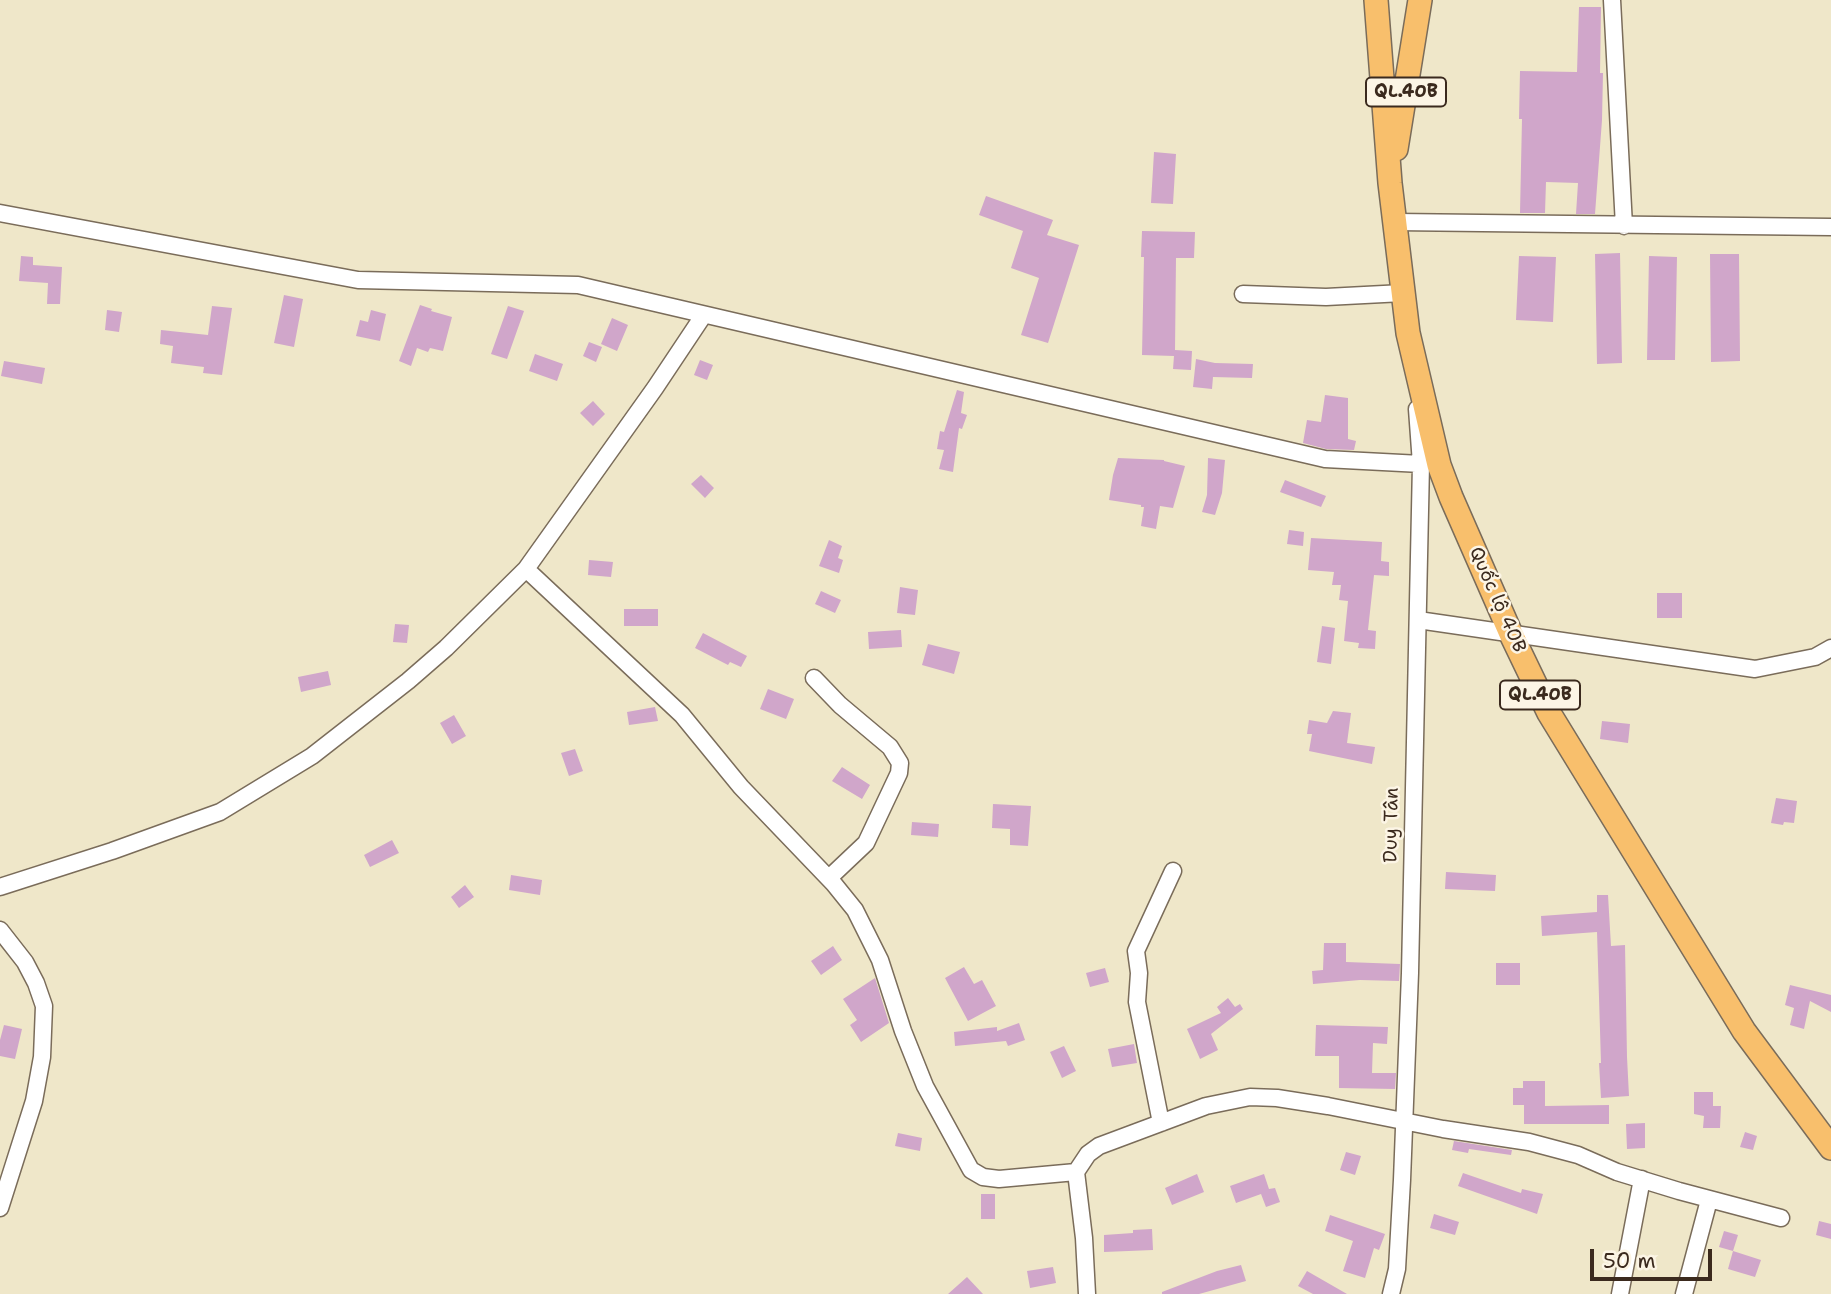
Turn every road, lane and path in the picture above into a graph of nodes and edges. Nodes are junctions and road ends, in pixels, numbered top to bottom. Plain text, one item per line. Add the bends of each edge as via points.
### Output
1 (1376, 0) edge
2 (1420, 0) edge
3 (1612, 0) edge
4 (1390, 183) junction
5 (0, 213) edge
6 (1395, 222) junction
7 (1624, 226) junction
8 (1831, 227) edge
9 (1404, 293) junction
10 (1243, 294) dead end
11 (703, 316) junction
12 (1414, 357) junction
13 (1421, 464) junction
14 (526, 569) junction
15 (1418, 620) junction
16 (1511, 634) junction
17 (1831, 648) edge
18 (814, 678) dead end
19 (1173, 872) dead end
20 (828, 878) junction
21 (0, 887) edge
22 (0, 930) edge
23 (1403, 1122) junction
24 (1161, 1123) junction
25 (1831, 1148) edge
26 (1076, 1172) junction
27 (1642, 1179) junction
28 (1709, 1200) junction
29 (0, 1208) edge
30 (1781, 1218) dead end
31 (1087, 1294) edge
32 (1391, 1294) edge
33 (1620, 1294) edge
34 (1684, 1294) edge

1 - 4 highway, Quốc lộ 40B / QL.40B
2 - 4 highway, Quốc lộ 40B / QL.40B
3 - 7 street
4 - 6 highway, Quốc lộ 40B / QL.40B
5 - 11 street via 358,280 578,285
6 - 7 street
6 - 9 highway, Quốc lộ 40B / QL.40B
7 - 8 street
9 - 10 street via 1326,297
9 - 12 highway, Quốc lộ 40B / QL.40B
11 - 13 street via 1325,459
11 - 14 street
12 - 13 street, Duy Tân
12 - 16 highway, Quốc lộ 40B / QL.40B via 1439,465
13 - 15 street, Duy Tân
14 - 20 street via 682,715 741,787
14 - 21 street via 408,681 312,756 261,789 220,813
15 - 16 street
15 - 23 street, Duy Tân
16 - 17 street via 1755,669 1815,657
16 - 25 highway, Quốc lộ 40B / QL.40B via 1549,713 1744,1031
18 - 20 street via 890,747 900,763 866,843
19 - 24 street via 1136,951 1137,1002
20 - 26 street via 863,923 925,1086 971,1170 999,1179
22 - 29 street via 25,962 44,1006 34,1101
23 - 24 street via 1262,1097 1206,1106
23 - 27 street via 1529,1142
23 - 32 street, Duy Tân via 1397,1269
24 - 26 street via 1099,1146
26 - 31 street
27 - 28 street
27 - 33 street
28 - 30 street
28 - 34 street

